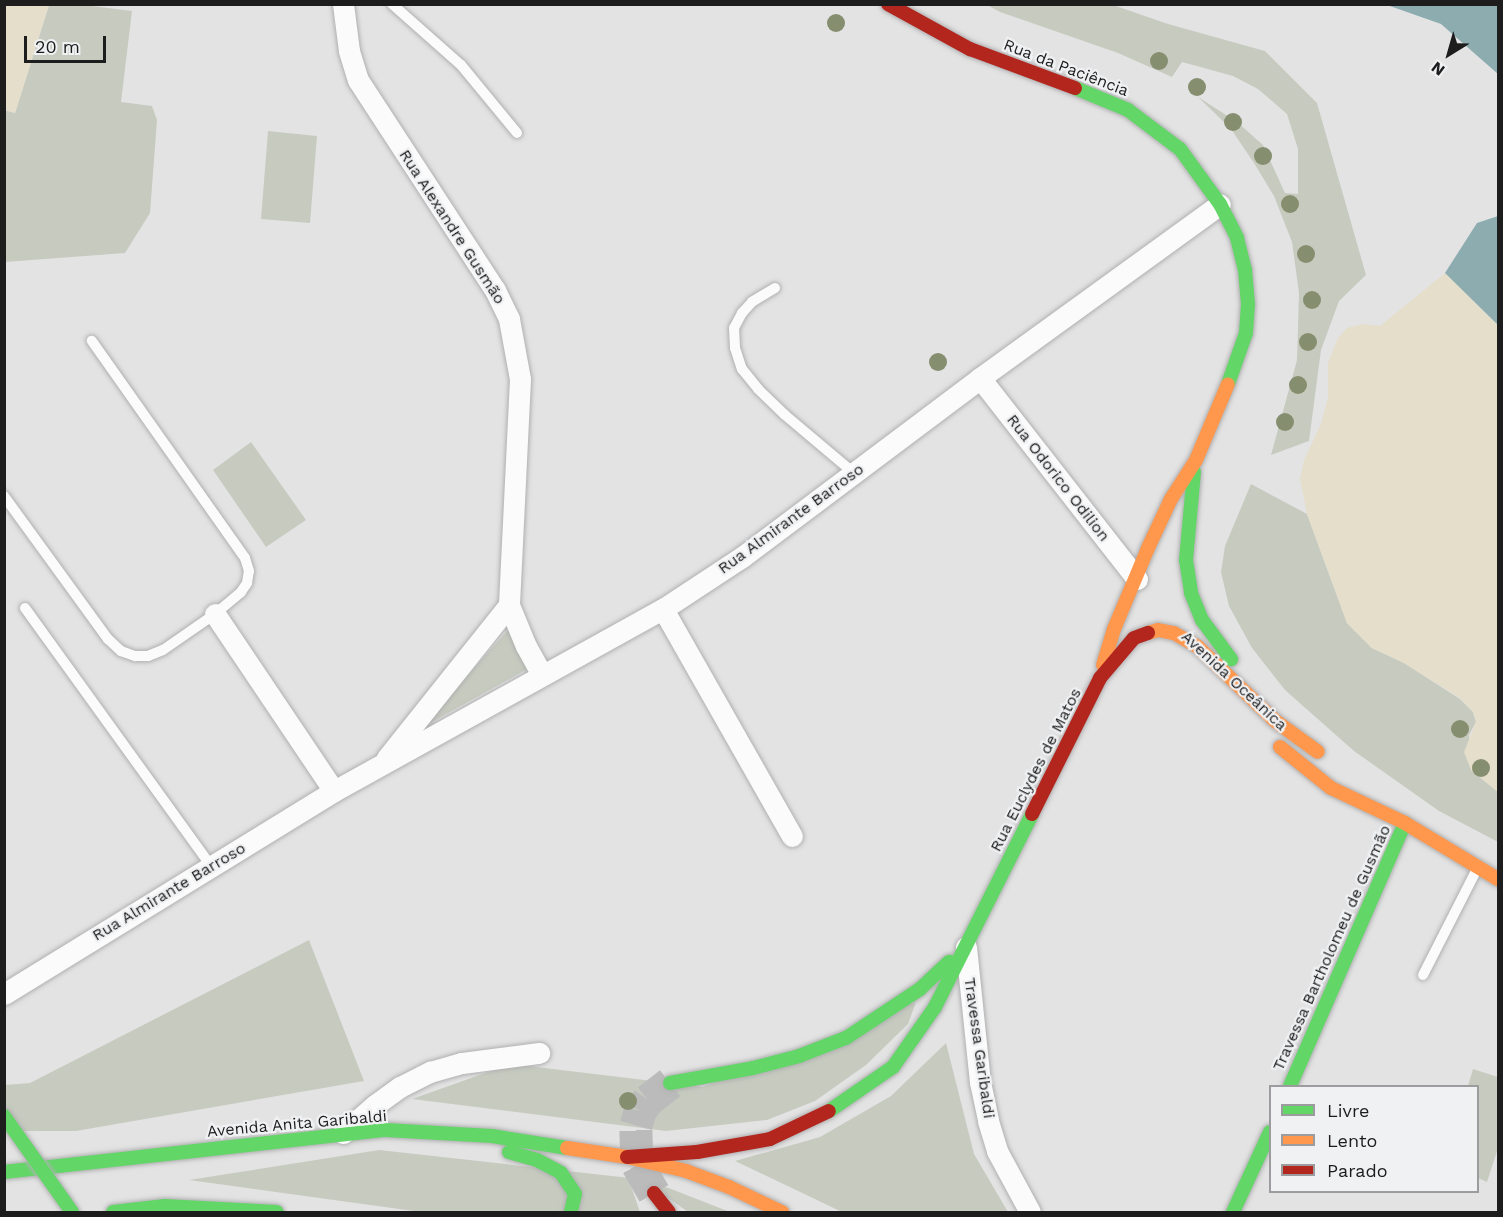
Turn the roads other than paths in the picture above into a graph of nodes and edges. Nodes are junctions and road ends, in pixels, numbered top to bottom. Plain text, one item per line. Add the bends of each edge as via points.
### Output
1 (343, 4) edge
2 (392, 4) edge
3 (888, 4) edge
4 (517, 133) dead end
5 (1220, 204) junction
6 (775, 288) dead end
7 (92, 341) dead end
8 (980, 378) junction
9 (1196, 460) junction
10 (855, 474) junction
11 (4, 496) edge
12 (1140, 588) junction
13 (509, 604) junction
14 (25, 608) dead end
15 (663, 609) junction
16 (215, 614) junction
17 (1150, 617) dead end
18 (1158, 630) junction
19 (1177, 652) dead end
20 (542, 675) junction
21 (1100, 678) junction
22 (1269, 738) dead end
23 (381, 765) junction
24 (1362, 788) dead end
25 (334, 791) junction
26 (1405, 823) junction
27 (792, 836) dead end
28 (211, 866) junction
29 (1478, 866) junction
30 (1498, 879) edge
31 (966, 947) junction
32 (1423, 975) dead end
33 (4, 994) edge
34 (539, 1053) dead end
35 (670, 1083) tunnel mouth
36 (1290, 1085) edge
37 (4, 1116) edge
38 (439, 1132) junction
39 (343, 1133) junction
40 (1269, 1134) edge
41 (627, 1157) junction
42 (4, 1172) edge
43 (654, 1193) tunnel mouth
44 (72, 1212) edge
45 (113, 1212) edge
46 (277, 1212) edge
47 (571, 1212) edge
48 (669, 1212) edge
49 (782, 1212) edge
50 (1030, 1212) edge
51 (1233, 1212) edge

1 - 13 street, Rua Alexandre Gusmão via 349,51 358,80 495,290 509,320 520,379
2 - 4 lane via 460,65
3 - 5 main road, Rua da Paciência via 970,48 1128,110 1180,149
5 - 8 street, Rua Almirante Barroso
5 - 9 main road, Rua da Paciência via 1237,238 1245,270 1246,333 1228,387
6 - 10 lane via 752,302 734,328 742,369 785,415
7 - 16 lane via 245,558 247,583
8 - 10 street, Rua Almirante Barroso
8 - 12 street, Rua Odorico Odilion
9 - 12 main road via 1159,522
9 - 18 main road, Avenida Oceânica via 1186,560 1191,593 1202,620 1218,644 1322,756 1274,720 1198,647 1174,633
10 - 15 street, Rua Almirante Barroso
11 - 16 lane via 108,639 121,651 148,656
12 - 21 main road via 1114,629
13 - 20 street, Rua Alexandre Gusmão
13 - 23 street
14 - 28 lane
15 - 20 street, Rua Almirante Barroso
15 - 27 street
16 - 25 street
17 - 18 main road, Avenida Oceânica
18 - 19 main road, Avenida Oceânica
18 - 21 main road, Rua Euclydes de Matos via 1134,638
20 - 23 street, Rua Almirante Barroso
21 - 31 main road, Rua Euclydes de Matos
22 - 26 main road, Avenida Oceânica via 1331,788
23 - 25 street, Rua Almirante Barroso
24 - 26 main road, Avenida Oceânica
25 - 28 street, Rua Almirante Barroso
26 - 29 main road, Avenida Oceânica
26 - 36 main road, Travessa Bartholomeu de Gusmão
28 - 33 street, Rua Almirante Barroso
29 - 30 main road, Avenida Oceânica
29 - 32 lane
31 - 35 main road via 920,989 846,1038 788,1059
31 - 41 main road, Avenida Anita Garibaldi via 918,1034 893,1067 859,1093 820,1117 770,1139 697,1152
31 - 50 street, Travessa Garibaldi via 980,1082 988,1121 997,1151
34 - 39 street via 462,1063 430,1072 384,1099
37 - 44 main road, bridge
38 - 39 main road, Avenida Anita Garibaldi
38 - 41 main road, Avenida Anita Garibaldi via 492,1136
38 - 47 main road via 537,1160 561,1173 575,1194
39 - 42 main road, Avenida Anita Garibaldi
40 - 51 main road
41 - 49 main road, Avenida Anita Garibaldi via 686,1171
43 - 48 main road
45 - 46 main road via 165,1206

